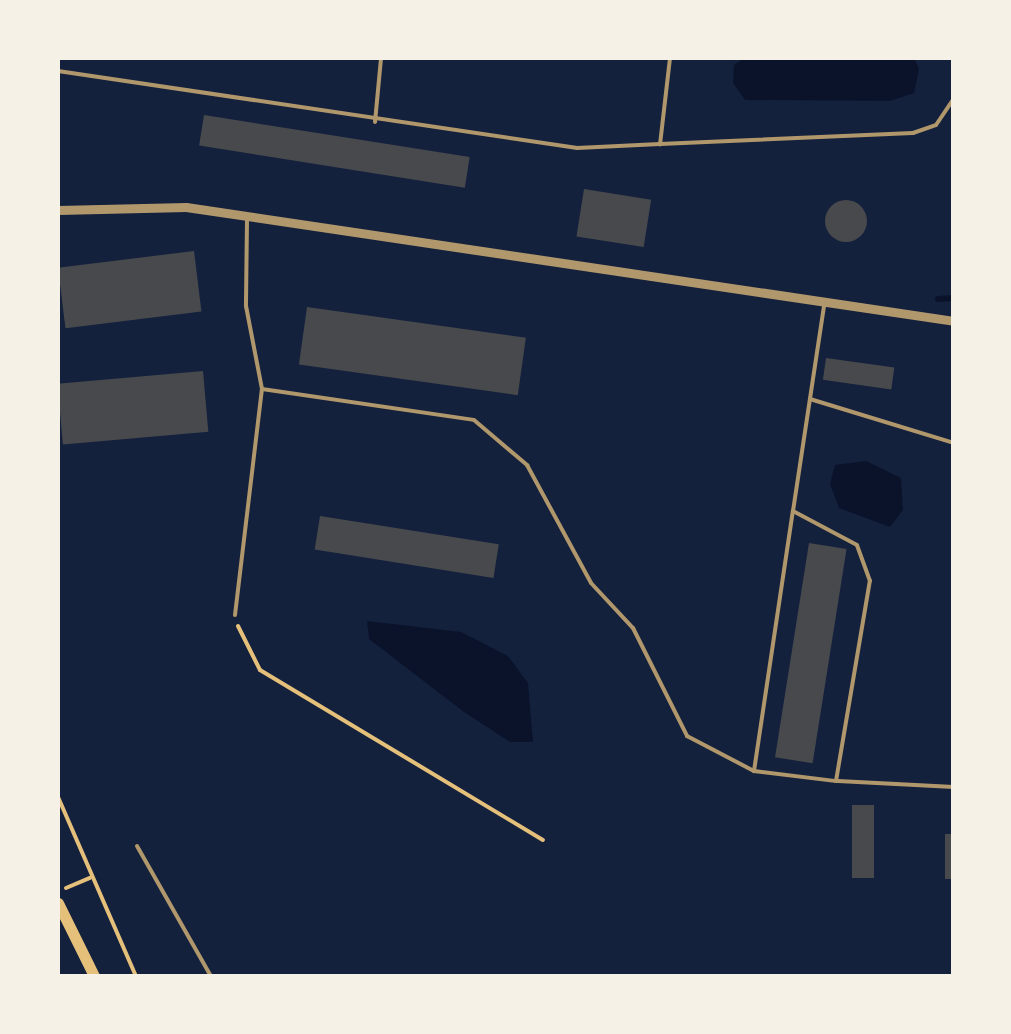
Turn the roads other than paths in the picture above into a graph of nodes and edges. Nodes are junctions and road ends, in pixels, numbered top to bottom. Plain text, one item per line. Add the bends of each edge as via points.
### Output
1 (381, 58) edge
2 (670, 58) edge
3 (58, 70) edge
4 (954, 98) edge
5 (375, 122) junction
6 (660, 144) junction
7 (58, 210) edge
8 (247, 215) junction
9 (824, 305) junction
10 (954, 321) edge
11 (262, 390) junction
12 (810, 399) junction
13 (954, 442) edge
14 (794, 511) junction
15 (235, 616) road end
16 (754, 772) junction
17 (836, 781) junction
18 (954, 787) edge
19 (137, 846) dead end
20 (58, 903) edge
21 (61, 920) edge
22 (94, 976) edge
23 (211, 976) edge

1 - 5 lane
2 - 6 lane
3 - 5 lane
4 - 6 lane via 936,124 913,133
5 - 6 lane via 577,148
7 - 8 street via 186,207
8 - 9 street
8 - 11 lane via 246,306
9 - 10 street
9 - 12 lane
11 - 15 lane
11 - 16 lane via 474,420 527,466 590,583 633,628 687,736
12 - 13 lane
12 - 14 lane
14 - 16 lane
14 - 17 lane via 858,545 870,581
16 - 17 lane
17 - 18 lane
19 - 23 lane
20 - 21 main road
21 - 22 main road

